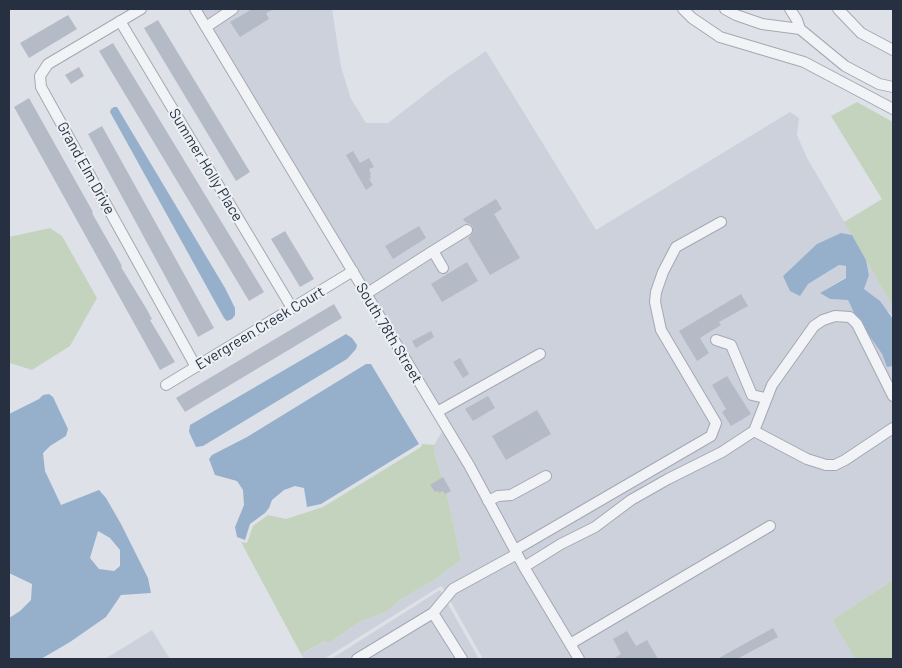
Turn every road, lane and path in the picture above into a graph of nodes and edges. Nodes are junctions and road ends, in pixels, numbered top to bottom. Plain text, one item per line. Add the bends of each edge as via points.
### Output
1 (141, 9) edge
2 (195, 9) edge
3 (233, 9) edge
4 (682, 9) edge
5 (725, 9) edge
6 (790, 9) edge
7 (838, 9) edge
8 (120, 22) junction
9 (206, 27) junction
10 (800, 28) junction
11 (893, 50) edge
12 (893, 87) edge
13 (893, 109) edge
14 (721, 222) dead end
15 (467, 230) dead end
16 (433, 251) junction
17 (443, 268) dead end
18 (353, 272) junction
19 (366, 294) junction
20 (292, 308) junction
21 (716, 340) dead end
22 (540, 354) dead end
23 (196, 368) junction
24 (166, 385) dead end
25 (893, 396) edge
26 (765, 398) junction
27 (437, 412) junction
28 (893, 428) edge
29 (754, 431) junction
30 (546, 476) dead end
31 (488, 501) junction
32 (770, 526) dead end
33 (516, 552) junction
34 (524, 567) junction
35 (433, 613) junction
36 (570, 644) junction
37 (357, 659) edge
38 (462, 659) edge
39 (579, 659) edge

1 - 8 street, Grand Elm Drive
2 - 9 street, South 78th Street
3 - 9 street
4 - 13 street via 720,37 804,62
5 - 10 street via 762,24
6 - 10 street
7 - 11 street via 861,33
8 - 20 street, Summer Holly Place
8 - 23 street, Grand Elm Drive via 48,64 40,76 41,87
9 - 18 street, South 78th Street
10 - 12 street via 845,66 879,84
14 - 33 street via 676,247 663,272 655,302 661,330 716,424 711,436
15 - 16 street
16 - 17 street
16 - 19 street
18 - 19 street, South 78th Street
18 - 20 street, Evergreen Creek Court
19 - 27 street, South 78th Street
20 - 23 street, Evergreen Creek Court
21 - 26 street via 731,345 752,395
22 - 27 street
23 - 24 street, Evergreen Creek Court
25 - 26 street via 857,324 850,317 835,316 814,326
26 - 29 street
27 - 31 street, South 78th Street
28 - 29 street via 835,465 807,459
29 - 34 street via 722,452 632,500 596,527 560,544
30 - 31 street via 511,495
31 - 33 street, South 78th Street
32 - 36 street
33 - 34 street, South 78th Street
33 - 35 street via 453,589
34 - 36 street, South 78th Street
35 - 37 street
35 - 38 street
36 - 39 street, South 78th Street

